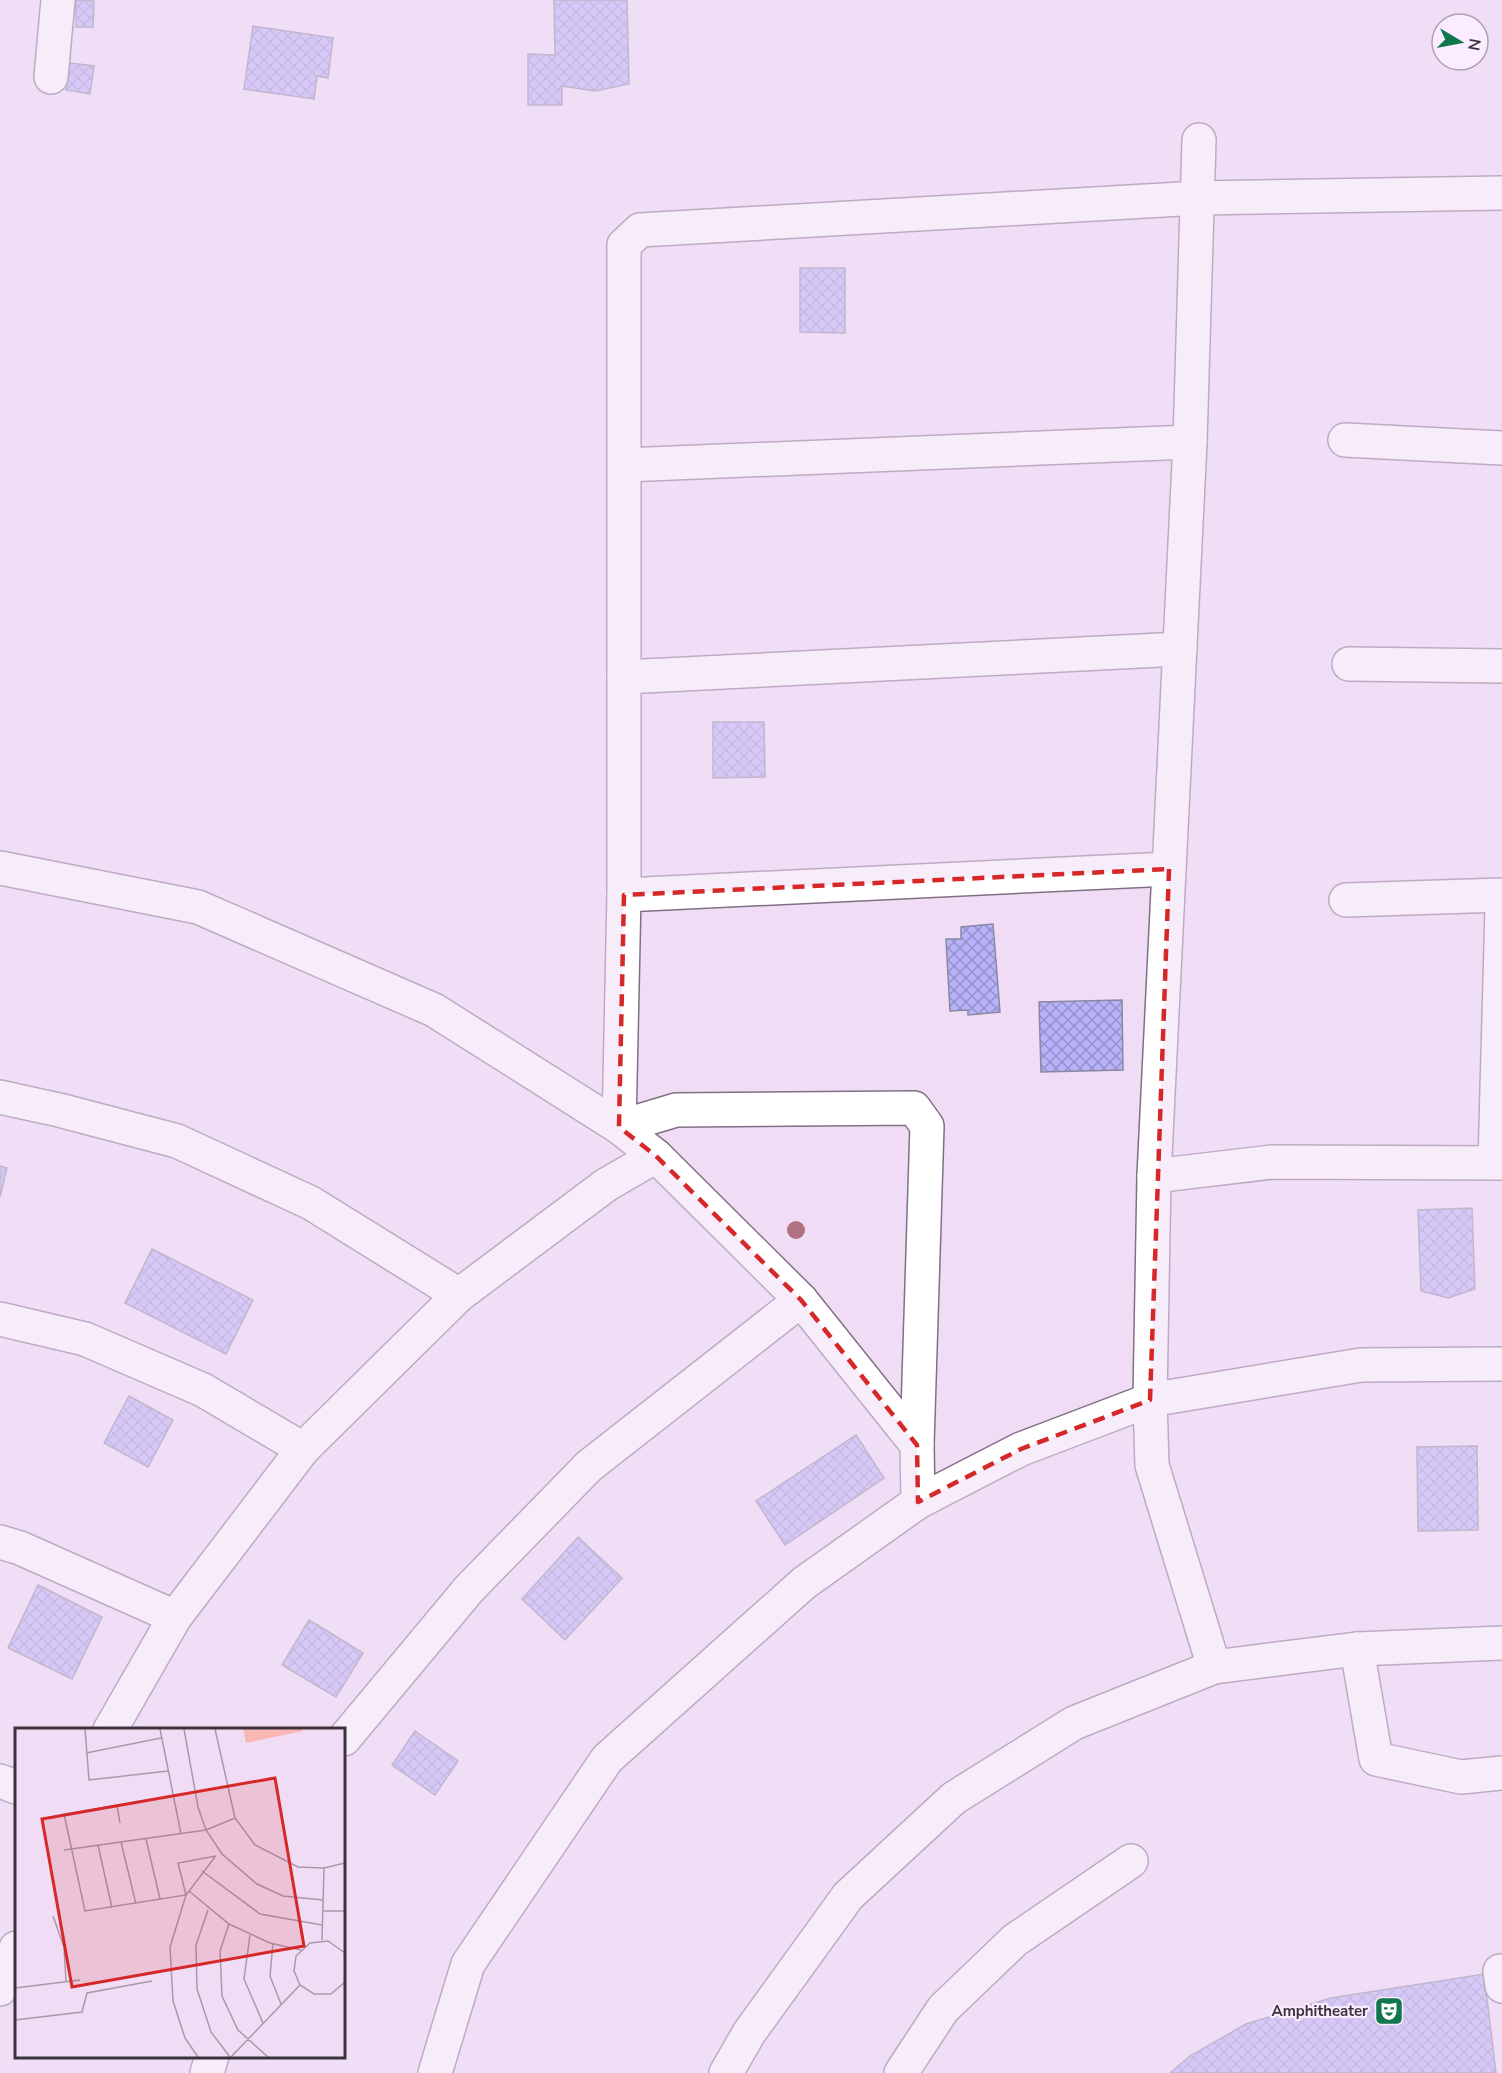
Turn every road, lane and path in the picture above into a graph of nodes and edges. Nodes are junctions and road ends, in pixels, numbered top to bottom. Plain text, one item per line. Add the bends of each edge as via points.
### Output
1 (58, 0) edge
2 (51, 77) dead end
3 (1199, 140) dead end
4 (1502, 193) edge
5 (1198, 198) junction
6 (1345, 440) dead end
7 (1190, 442) junction
8 (1502, 448) edge
9 (625, 465) junction
10 (1180, 649) junction
11 (1349, 664) dead end
12 (1502, 666) edge
13 (624, 678) junction
14 (0, 868) edge
15 (1169, 869) junction
16 (624, 895) junction
17 (1502, 895) edge
18 (1346, 900) dead end
19 (1502, 908) edge
20 (0, 1097) edge
21 (619, 1127) junction
22 (656, 1156) junction
23 (1499, 1163) edge
24 (1154, 1176) junction
25 (459, 1295) junction
26 (801, 1300) junction
27 (0, 1319) edge
28 (1502, 1364) edge
29 (1150, 1400) junction
30 (917, 1445) junction
31 (303, 1449) junction
32 (918, 1502) junction
33 (0, 1542) edge
34 (175, 1617) junction
35 (1502, 1643) edge
36 (1357, 1648) junction
37 (1214, 1667) junction
38 (111, 1728) edge
39 (345, 1738) edge
40 (1502, 1773) edge
41 (0, 1781) edge
42 (15, 1788) edge
43 (1131, 1861) dead end
44 (15, 1950) edge
45 (0, 1989) edge
46 (211, 2058) edge
47 (207, 2073) edge
48 (435, 2073) edge
49 (726, 2073) edge
50 (901, 2073) edge

1 - 2 street
3 - 5 street
4 - 5 street
5 - 7 street
5 - 9 street via 640,230 624,245
6 - 8 street
7 - 9 street
7 - 10 street
9 - 13 street
10 - 13 street
10 - 15 street
11 - 12 street
13 - 16 street
14 - 21 street via 198,907 434,1010
15 - 16 street
15 - 24 street
16 - 21 street
17 - 18 street
19 - 23 street
20 - 25 street via 177,1141 311,1203
21 - 22 street
21 - 30 street via 676,1110 914,1108 927,1126
22 - 25 street via 606,1185
22 - 26 street
23 - 24 street via 1272,1162
24 - 29 street
25 - 31 street
26 - 30 street
26 - 39 street via 589,1466 470,1589
27 - 31 street via 85,1339 203,1390
28 - 29 street via 1361,1365
29 - 32 street via 1021,1449
29 - 37 street via 1152,1465
30 - 32 street
31 - 34 street
32 - 48 street via 804,1583 607,1759 468,1964
33 - 34 street
34 - 38 street
35 - 36 street
36 - 37 street
36 - 40 street via 1376,1759 1461,1778
37 - 49 street via 1074,1723 954,1798 848,1896 749,2033
41 - 42 street
43 - 50 street via 1015,1940 943,2009
44 - 45 street
46 - 47 street

